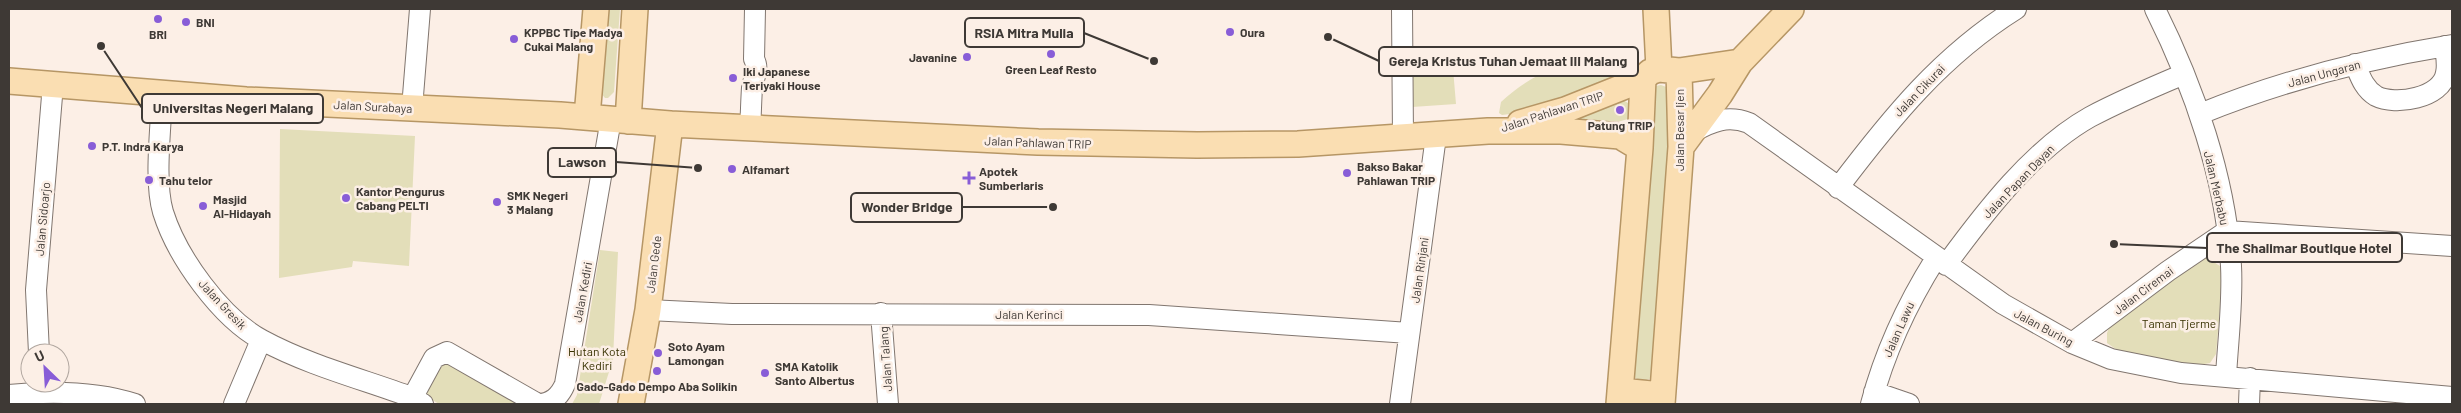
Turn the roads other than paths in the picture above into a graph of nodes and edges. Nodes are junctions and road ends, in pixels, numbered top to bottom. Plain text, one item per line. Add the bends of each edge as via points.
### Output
1 (420, 9) edge
2 (596, 9) edge
3 (634, 9) edge
4 (755, 9) edge
5 (1402, 9) edge
6 (1656, 9) edge
7 (1792, 9) edge
8 (2016, 9) edge
9 (2155, 9) edge
10 (2449, 46) edge
11 (1740, 62) junction
12 (2355, 64) junction
13 (1660, 73) junction
14 (2184, 74) junction
15 (9, 81) edge
16 (53, 84) junction
17 (162, 95) junction
18 (412, 108) junction
19 (2200, 114) junction
20 (609, 119) junction
21 (670, 124) junction
22 (750, 128) junction
23 (1488, 131) junction
24 (1436, 136) junction
25 (1403, 138) junction
26 (1687, 139) junction
27 (1640, 148) junction
28 (1838, 188) junction
29 (2227, 231) junction
30 (2452, 246) edge
31 (1941, 261) junction
32 (648, 310) junction
33 (881, 313) junction
34 (1409, 333) junction
35 (261, 340) junction
36 (39, 343) edge
37 (2072, 343) junction
38 (2226, 376) junction
39 (2250, 378) junction
40 (70, 392) edge
41 (2452, 397) edge
42 (1619, 398) edge
43 (1872, 398) edge
44 (1662, 399) edge
45 (414, 402) edge
46 (135, 404) edge
47 (234, 404) edge
48 (631, 404) edge
49 (888, 404) edge
50 (1400, 404) edge
51 (1909, 404) edge
52 (2249, 404) edge

1 - 18 street
2 - 20 main road
3 - 20 main road
4 - 22 street via 754,58 749,62 748,80 752,86
5 - 25 street
6 - 13 main road
7 - 11 main road
8 - 28 street, Jalan Cikurai via 1968,42 1933,73 1894,116
9 - 14 street, Jalan Merbabu
10 - 12 street, Jalan Ungaran
10 - 12 street via 2446,74 2442,81 2437,88 2413,99 2395,101 2376,96 2362,81
11 - 13 main road, Jalan Pahlawan TRIP
11 - 26 main road
12 - 19 street, Jalan Ungaran via 2291,82
13 - 23 main road, Jalan Pahlawan TRIP via 1565,110
13 - 26 main road, Jalan Besar Ijen
13 - 27 main road
14 - 19 street, Jalan Merbabu
14 - 31 street, Jalan Papan Dayan via 2089,118 2055,142
15 - 16 main road, Jalan Surabaya
16 - 17 main road, Jalan Surabaya
16 - 36 street, Jalan Sidoarjo via 36,290
17 - 18 main road, Jalan Surabaya
17 - 35 street, Jalan Gresik via 160,184 163,212 185,259 203,284 234,320
18 - 20 main road, Jalan Surabaya
19 - 29 street, Jalan Merbabu
20 - 21 main road, Jalan Pahlawan TRIP
20 - 45 street, Jalan Kediri via 562,392 551,401 538,404 447,352 434,358
21 - 22 main road, Jalan Pahlawan TRIP
21 - 32 main road, Jalan Gede
22 - 25 main road, Jalan Pahlawan TRIP via 1100,144 1298,144
23 - 24 main road, Jalan Pahlawan TRIP
23 - 27 main road, Jalan Pahlawan TRIP via 1597,133 1620,136
24 - 25 main road, Jalan Pahlawan TRIP
24 - 34 street, Jalan Rinjani
26 - 28 street, Jalan Buring via 1707,124 1737,119 1749,123
26 - 44 main road, Jalan Besar Ijen
27 - 42 main road
28 - 31 street, Jalan Buring
29 - 30 street
29 - 37 street, Jalan Ciremai
29 - 38 street, Jalan Merbabu via 2231,277
31 - 37 street, Jalan Buring via 2003,304
31 - 43 street, Jalan Lawu via 1914,293 1894,334
32 - 33 street, Jalan Kerinci via 732,314
32 - 48 main road, Jalan Gede
33 - 34 street, Jalan Kerinci via 1149,315
33 - 49 street, Jalan Talang
34 - 50 street, Jalan Rinjani
35 - 45 street, Jalan Gresik
35 - 47 street
37 - 38 street, Jalan Buring via 2111,359 2181,373
38 - 39 street, Jalan Buring
39 - 41 street, Jalan Buring
39 - 52 street
40 - 46 street
42 - 44 main road
43 - 51 street

